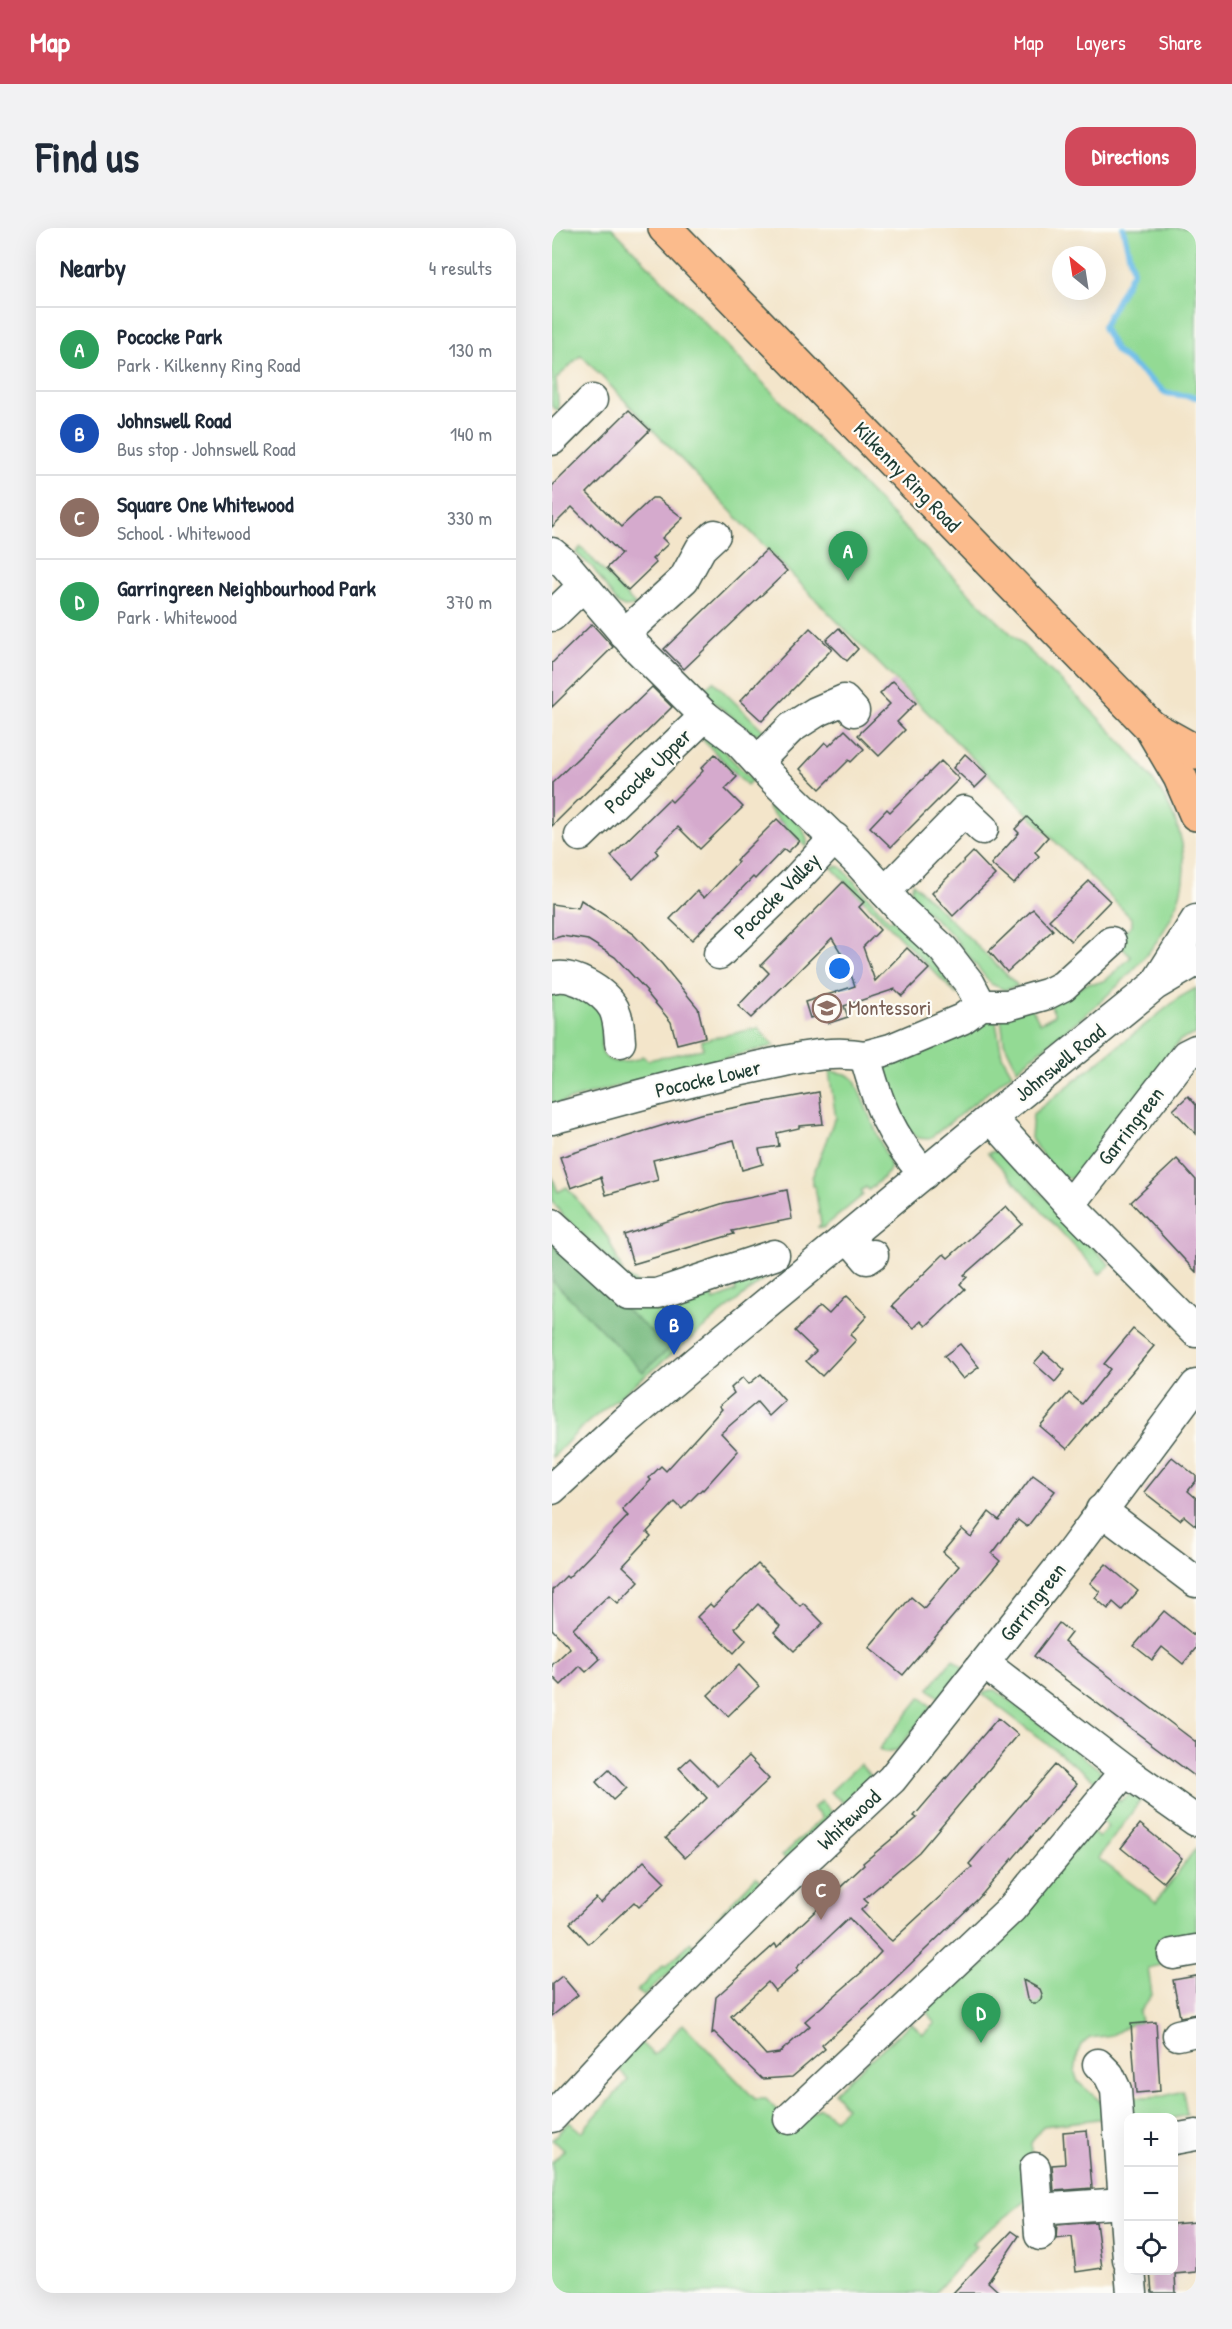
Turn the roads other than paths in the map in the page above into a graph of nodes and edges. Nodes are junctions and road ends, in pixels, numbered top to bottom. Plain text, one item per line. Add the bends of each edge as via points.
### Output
1 (665, 228) edge
2 (592, 400) dead end
3 (552, 440) edge
4 (715, 535) dead end
5 (552, 553) edge
6 (583, 586) junction
7 (552, 616) edge
8 (624, 634) junction
9 (854, 711) dead end
10 (705, 716) junction
11 (1150, 726) junction
12 (1196, 752) edge
13 (758, 761) junction
14 (1196, 814) edge
15 (584, 825) dead end
16 (983, 830) dead end
17 (835, 838) junction
18 (885, 892) junction
19 (1196, 920) edge
20 (1111, 942) dead end
21 (721, 957) dead end
22 (1196, 961) edge
23 (552, 978) edge
24 (1155, 985) junction
25 (981, 1005) junction
26 (620, 1042) dead end
27 (1196, 1050) edge
28 (865, 1056) junction
29 (992, 1118) junction
30 (552, 1119) edge
31 (924, 1174) junction
32 (1070, 1205) junction
33 (552, 1224) edge
34 (848, 1237) junction
35 (774, 1255) dead end
36 (873, 1255) dead end
37 (1196, 1332) edge
38 (1196, 1385) edge
39 (552, 1489) edge
40 (1101, 1510) junction
41 (1196, 1582) edge
42 (985, 1664) junction
43 (1125, 1771) junction
44 (1196, 1821) edge
45 (1098, 2064) dead end
46 (552, 2117) edge
47 (789, 2119) dead end
48 (1196, 2135) edge
49 (1178, 2138) edge
50 (1124, 2141) edge
51 (1124, 2167) edge
52 (1035, 2168) dead end
53 (1123, 2203) junction
54 (1125, 2221) edge
55 (1130, 2275) edge
56 (1132, 2293) edge

1 - 11 main road, Kilkenny Ring Road
2 - 3 street
4 - 8 street via 701,548 684,579
5 - 6 street, Pococke Upper
6 - 7 street
6 - 8 street, Pococke Upper
8 - 10 street, Pococke Upper
9 - 13 street via 844,700 816,712 791,728
10 - 13 street, Pococke Upper
10 - 15 street, Pococke Upper
11 - 12 main road, Kilkenny Ring Road
11 - 14 main road, Kilkenny Ring Road
13 - 17 street, Pococke Valley
16 - 18 street via 964,811
17 - 18 street, Pococke Valley
17 - 21 street, Pococke Valley
18 - 25 street, Pococke Valley via 942,948
19 - 24 street, Johnswell Road
20 - 25 street via 1063,986 1047,994 1008,1005
22 - 24 street, Johnswell Road
23 - 26 street via 573,977 603,997 619,1021
24 - 29 street, Johnswell Road
25 - 28 street via 962,1019
27 - 32 street, Garringreen via 1186,1055
28 - 30 street, Pococke Lower via 822,1054 708,1077
28 - 31 street via 889,1127
29 - 31 street, Johnswell Road
29 - 32 street
31 - 34 street, Johnswell Road
32 - 37 street
33 - 35 street via 629,1294 657,1294
34 - 36 street via 867,1259
34 - 39 street, Johnswell Road via 626,1421
38 - 40 street, Garringreen
40 - 41 street
40 - 42 street, Garringreen
42 - 43 street
42 - 46 street, Whitewood via 892,1779 654,2009
43 - 44 street
43 - 47 street via 1012,1908
45 - 50 street via 1110,2075 1116,2090
48 - 49 street
51 - 53 street
52 - 53 street via 1039,2222
53 - 54 street
55 - 56 street

